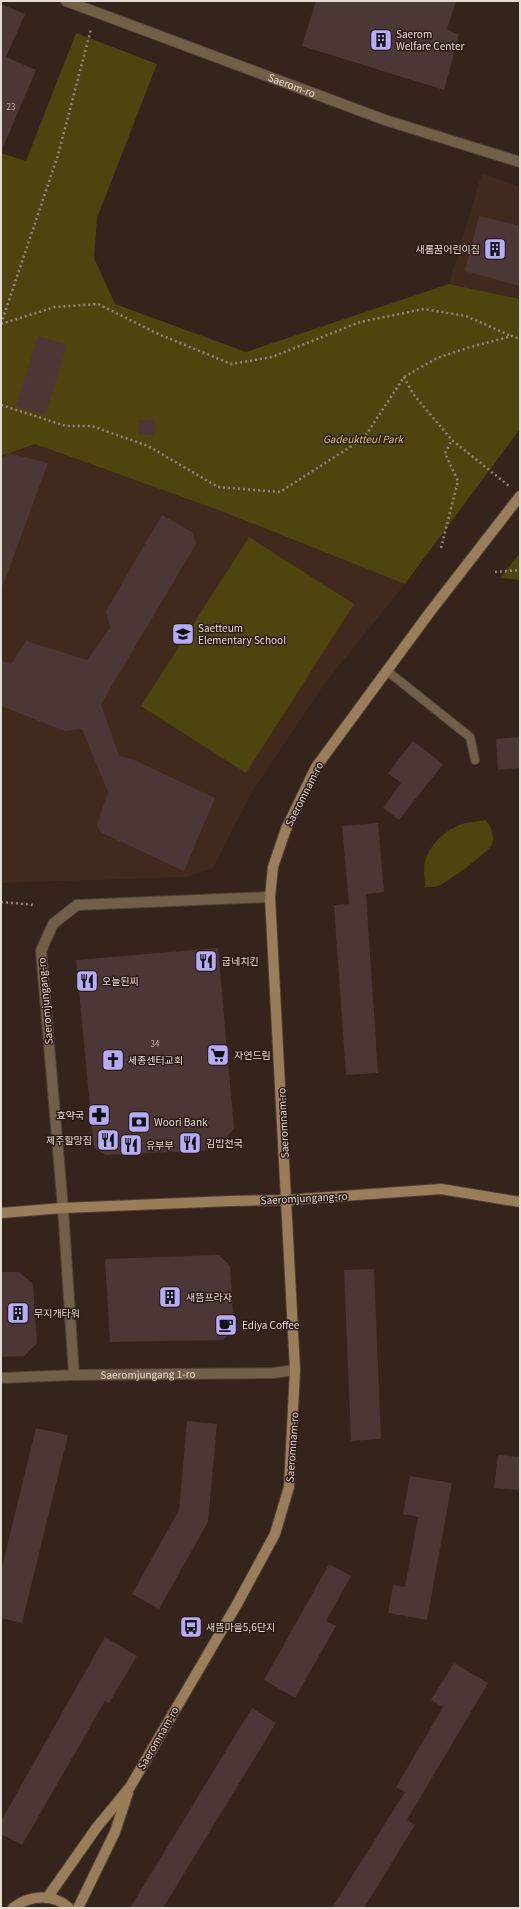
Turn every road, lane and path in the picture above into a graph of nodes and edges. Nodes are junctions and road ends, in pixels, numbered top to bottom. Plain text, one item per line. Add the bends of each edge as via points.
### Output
1 (66, 1) edge
2 (91, 28) dead end
3 (520, 162) edge
4 (1, 324) edge
5 (512, 336) junction
6 (520, 339) edge
7 (404, 377) junction
8 (1, 405) edge
9 (452, 440) junction
10 (517, 493) edge
11 (441, 548) dead end
12 (520, 570) edge
13 (495, 572) dead end
14 (386, 670) junction
15 (475, 760) dead end
16 (270, 897) junction
17 (1, 902) edge
18 (35, 905) dead end
19 (287, 1200) junction
20 (520, 1202) edge
21 (63, 1208) junction
22 (1, 1214) edge
23 (295, 1370) junction
24 (74, 1375) junction
25 (1, 1378) edge
26 (130, 1787) junction
27 (47, 1898) junction
28 (14, 1908) edge
29 (69, 1908) edge
30 (78, 1908) edge

1 - 3 street, Saerom-ro via 385,120
2 - 4 path via 58,155
4 - 5 path via 55,307 98,304 156,333 231,364 272,357 360,322 424,309 466,316
5 - 6 path
5 - 7 path via 437,358
7 - 8 path via 364,438 280,492 218,487 148,446 92,426 66,426
7 - 9 path via 413,394
9 - 10 path
9 - 11 path via 445,454 458,480
10 - 14 street, Saeromnam-ro
12 - 13 path
14 - 15 lane via 470,737
14 - 16 street, Saeromnam-ro via 316,767 286,829 273,866
16 - 19 street, Saeromnam-ro
16 - 21 street, Saeromjungang-ro via 77,905 53,924 41,952
17 - 18 path
19 - 20 street, Saeromjungang-ro via 440,1189
19 - 21 street, Saeromjungang-ro
19 - 23 street, Saeromnam-ro
21 - 22 street, Saeromjungang-ro
21 - 24 street
23 - 24 street, Saeromjungang 1-ro via 273,1373
23 - 26 street, Saeromnam-ro via 289,1487 274,1534 236,1606
24 - 25 street, Saeromjungang 1-ro
26 - 27 street, Saeromnam-ro via 96,1827
26 - 30 street, Saeromnam-ro via 116,1832
27 - 28 street via 32,1898
27 - 29 street via 58,1900

